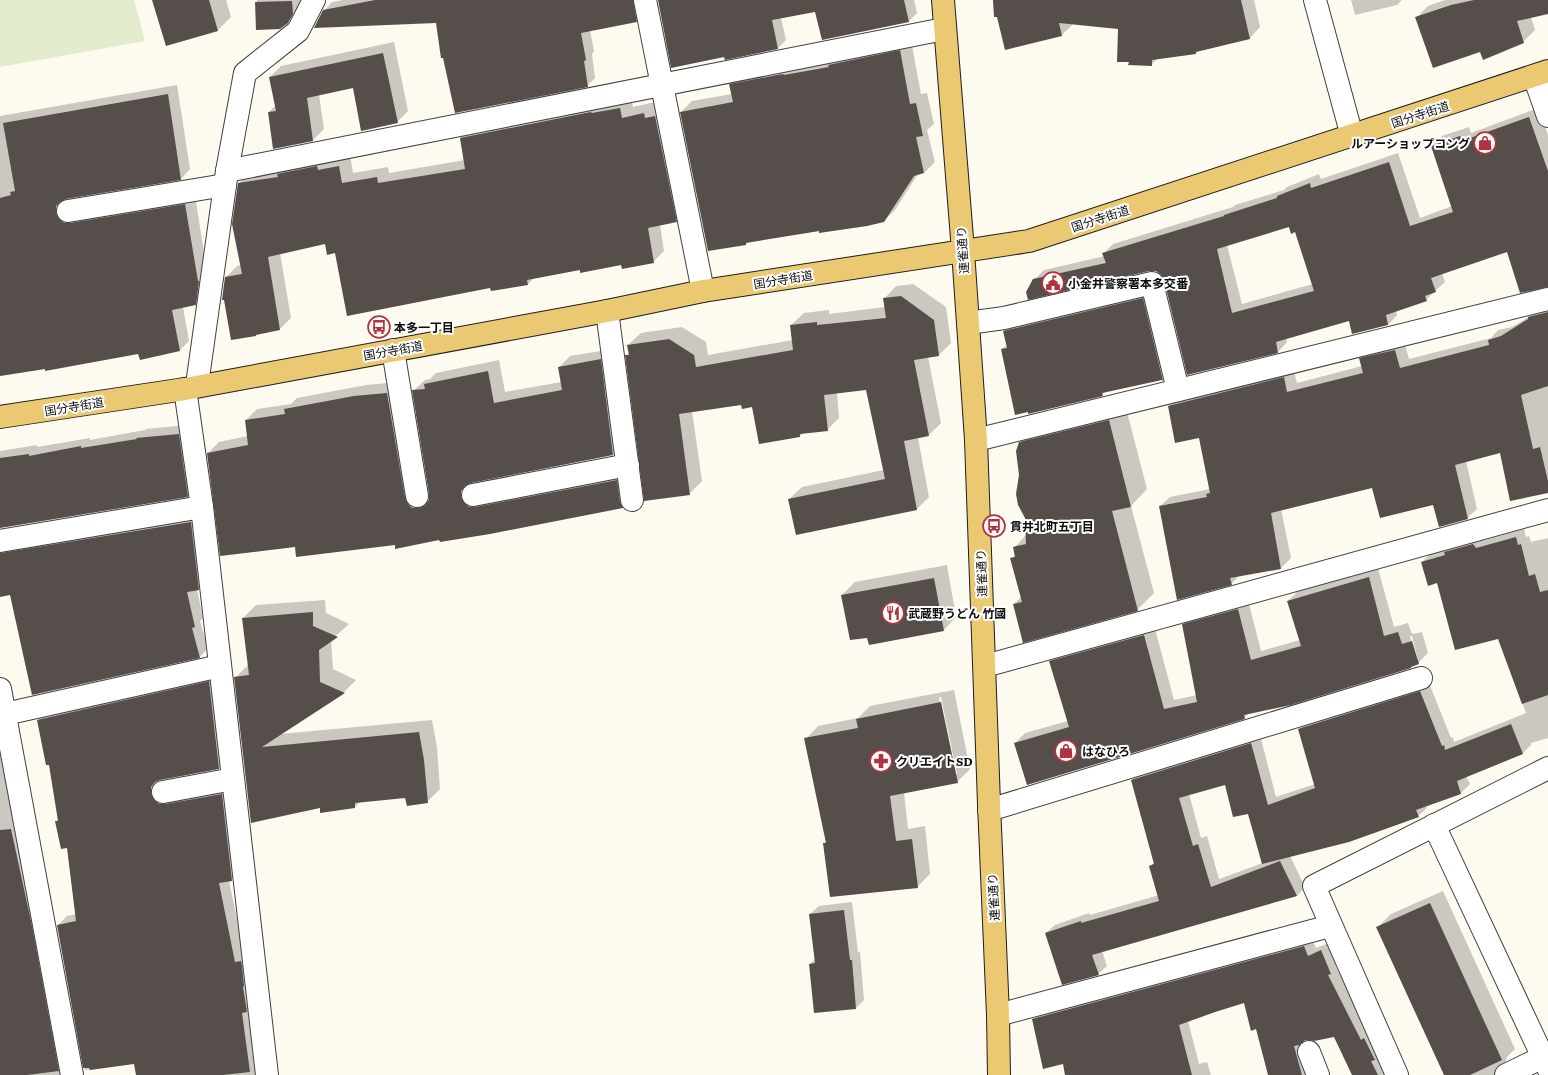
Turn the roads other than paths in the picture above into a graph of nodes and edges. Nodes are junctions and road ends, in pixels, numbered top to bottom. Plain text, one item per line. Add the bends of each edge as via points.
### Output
1 (314, 0) edge
2 (645, 0) edge
3 (943, 0) edge
4 (1316, 0) edge
5 (944, 29) junction
6 (1541, 74) edge
7 (662, 85) junction
8 (1548, 116) edge
9 (1352, 136) junction
10 (226, 178) junction
11 (68, 211) dead end
12 (963, 251) junction
13 (703, 291) junction
14 (1548, 299) edge
15 (607, 311) junction
16 (968, 323) junction
17 (393, 350) junction
18 (192, 387) junction
19 (1178, 390) junction
20 (0, 417) edge
21 (976, 440) junction
22 (628, 465) junction
23 (473, 495) dead end
24 (417, 496) dead end
25 (632, 500) dead end
26 (202, 507) junction
27 (1548, 510) edge
28 (0, 541) edge
29 (220, 666) junction
30 (985, 666) junction
31 (1421, 678) dead end
32 (0, 689) edge
33 (5, 714) junction
34 (1548, 768) edge
35 (233, 778) junction
36 (163, 792) dead end
37 (989, 810) junction
38 (1434, 825) junction
39 (1330, 926) junction
40 (998, 1015) junction
41 (1309, 1052) dead end
42 (1545, 1062) edge
43 (72, 1075) edge
44 (267, 1075) edge
45 (999, 1075) edge
46 (1318, 1075) edge
47 (1397, 1075) edge
48 (1506, 1075) edge

1 - 10 street via 298,31 245,73
2 - 7 street
3 - 5 main road, 連雀通り
4 - 9 street
5 - 7 street
5 - 12 main road, 連雀通り
6 - 8 street
6 - 9 main road, 国分寺街道
7 - 10 street
7 - 13 street
9 - 12 main road, 国分寺街道 via 1029,240
10 - 11 street
10 - 18 street
12 - 13 main road, 国分寺街道
12 - 16 main road, 連雀通り
13 - 15 main road, 国分寺街道
14 - 19 street
15 - 17 main road, 国分寺街道
15 - 22 street
16 - 19 street via 1004,318 1152,283
16 - 21 main road, 連雀通り
17 - 18 main road, 国分寺街道
17 - 24 street
18 - 20 main road, 国分寺街道
18 - 26 street
19 - 21 street
21 - 30 main road, 連雀通り
22 - 23 street
22 - 25 street
26 - 28 street
26 - 29 street
27 - 30 street
29 - 33 street
29 - 35 street
30 - 37 main road, 連雀通り
31 - 37 street
32 - 33 street
33 - 43 street
34 - 38 street
35 - 36 street
35 - 44 street
37 - 40 main road, 連雀通り
38 - 39 street via 1314,886
38 - 42 street
39 - 40 street
39 - 47 street
40 - 45 main road, 連雀通り
41 - 46 street
42 - 48 street

